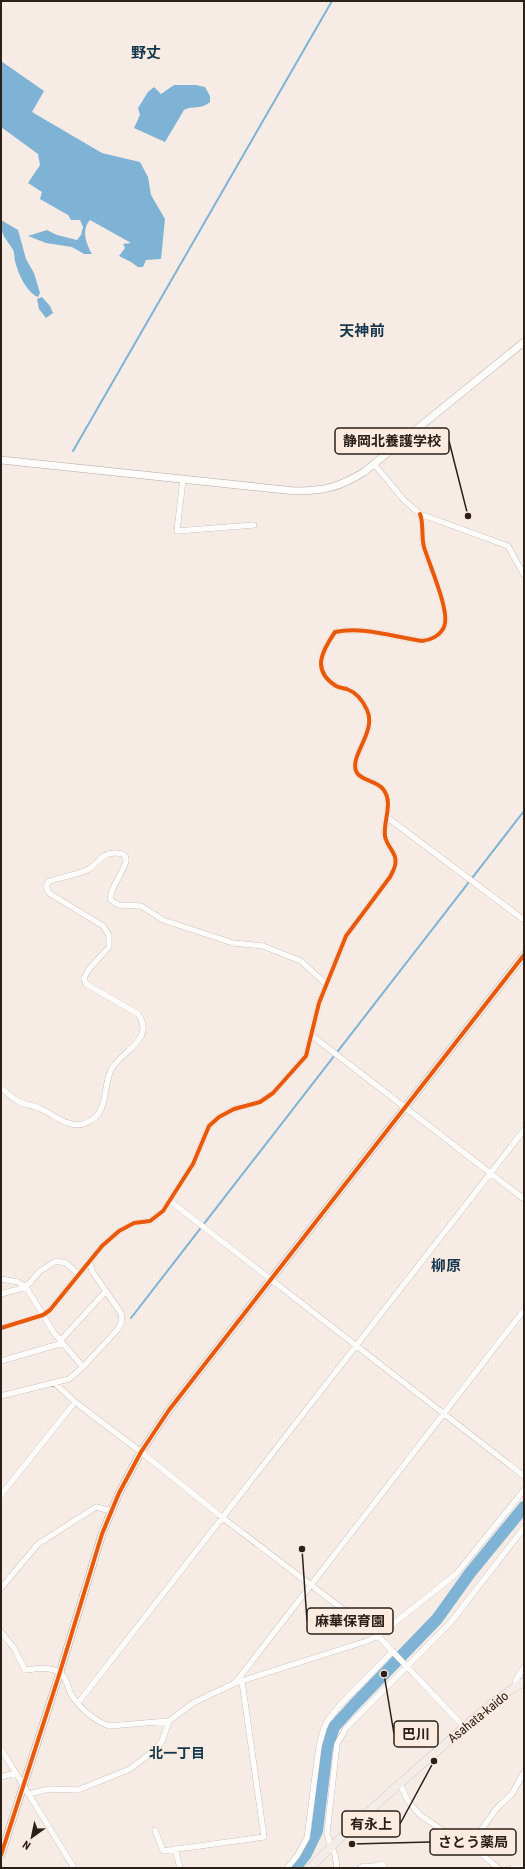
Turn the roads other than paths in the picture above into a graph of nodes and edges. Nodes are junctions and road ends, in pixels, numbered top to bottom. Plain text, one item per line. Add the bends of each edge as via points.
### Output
1 (524, 342) edge
2 (1, 460) edge
3 (374, 464) junction
4 (183, 479) junction
5 (420, 514) junction
6 (254, 525) dead end
7 (524, 575) edge
8 (388, 818) junction
9 (524, 920) edge
10 (524, 955) edge
11 (326, 984) junction
12 (311, 1035) junction
13 (1, 1088) edge
14 (404, 1107) junction
15 (524, 1130) edge
16 (490, 1173) junction
17 (524, 1199) edge
18 (170, 1201) junction
19 (89, 1261) junction
20 (78, 1274) junction
21 (1, 1279) edge
22 (271, 1279) junction
23 (26, 1287) junction
24 (106, 1291) junction
25 (1, 1294) edge
26 (524, 1310) edge
27 (43, 1315) junction
28 (1, 1328) edge
29 (62, 1342) junction
30 (356, 1346) junction
31 (1, 1361) edge
32 (83, 1367) junction
33 (55, 1383) junction
34 (1, 1396) edge
35 (75, 1402) junction
36 (444, 1413) junction
37 (141, 1452) junction
38 (524, 1476) edge
39 (524, 1490) edge
40 (1, 1495) edge
41 (111, 1511) junction
42 (223, 1518) junction
43 (524, 1528) edge
44 (310, 1584) junction
45 (1, 1588) edge
46 (1, 1632) edge
47 (378, 1636) junction
48 (393, 1651) junction
49 (407, 1667) junction
50 (524, 1667) edge
51 (60, 1672) junction
52 (242, 1681) junction
53 (524, 1682) edge
54 (235, 1683) junction
55 (515, 1687) junction
56 (78, 1703) junction
57 (169, 1721) junction
58 (464, 1727) junction
59 (1, 1749) edge
60 (524, 1772) edge
61 (16, 1773) junction
62 (1, 1777) edge
63 (399, 1782) junction
64 (24, 1786) junction
65 (29, 1794) junction
66 (155, 1830) dead end
67 (466, 1841) junction
68 (331, 1848) junction
69 (175, 1849) junction
70 (1, 1855) edge
71 (74, 1868) edge
72 (180, 1868) edge
73 (287, 1868) edge
74 (310, 1868) edge
75 (337, 1868) edge
76 (360, 1868) edge
77 (385, 1868) edge
78 (498, 1868) edge
79 (512, 1868) edge
80 (524, 1868) edge

1 - 3 street
2 - 4 street
3 - 4 street via 343,484 314,491
3 - 5 street via 403,499
4 - 6 street via 177,531
5 - 7 street via 508,546
5 - 8 street via 424,546 445,613 444,626 440,633 422,642 345,629 335,632 324,648 321,660 321,668 326,677 362,699 368,712 370,724 354,763 360,777 379,784 384,790 388,798
8 - 9 street
8 - 11 street via 385,835 395,858 395,867 346,936
10 - 14 street
11 - 12 street
11 - 13 street via 301,961 263,946 233,943 208,935 163,920 141,906 118,905 111,900 110,893 125,867 126,858 119,853 105,855 89,869 56,878 48,882 46,888 49,893 103,926 109,935 109,947 84,978 86,984 138,1014 144,1026 141,1035 132,1048 113,1066 107,1077 103,1108 96,1119 82,1124 68,1124 41,1108 18,1101
12 - 14 street
12 - 18 street via 306,1056 273,1093 260,1102 234,1109 209,1126 193,1164
14 - 16 street
14 - 22 street
15 - 16 street
16 - 17 street
16 - 30 street
18 - 19 street via 163,1211 150,1221 134,1223 119,1231
18 - 22 street
19 - 20 street
19 - 24 street via 92,1271
20 - 23 street via 66,1263 56,1261 40,1271
20 - 27 street via 50,1310
21 - 23 street via 18,1282
22 - 30 street
22 - 37 street via 169,1410
23 - 25 street
23 - 27 street
24 - 29 street
24 - 32 street via 121,1313 122,1321 118,1329
26 - 36 street
27 - 28 street
27 - 29 street
29 - 31 street
29 - 32 street
30 - 36 street
30 - 42 street
32 - 33 street via 69,1379
33 - 34 street
33 - 35 street
35 - 37 street
35 - 40 street
36 - 38 street
36 - 44 street
37 - 41 street
37 - 42 street
39 - 47 street via 456,1574
41 - 45 street via 96,1507 38,1544
41 - 51 street via 93,1560
42 - 44 street
42 - 56 street
43 - 49 street via 451,1622
44 - 47 street
44 - 54 street
46 - 51 street via 14,1648 25,1670 46,1668
47 - 48 street
47 - 52 street
48 - 49 street
48 - 73 street via 328,1720 319,1746 307,1838
49 - 58 street
49 - 68 street via 346,1728 338,1744 327,1833
50 - 55 street
51 - 56 street via 70,1694
51 - 64 street
52 - 54 street
52 - 69 street via 264,1837
53 - 55 main road, Asahata-kaido
54 - 57 street via 193,1703
55 - 58 main road, Asahata-kaido
56 - 57 street via 100,1723 109,1726
57 - 65 street via 162,1741 156,1749 130,1769 78,1790 50,1789
58 - 63 main road, Asahata-kaido
59 - 61 street
60 - 67 street via 512,1794 497,1808 478,1834
61 - 62 street
61 - 64 street
63 - 67 street via 408,1802 420,1815 448,1834
63 - 68 main road, Asahata-kaido
64 - 65 street
64 - 70 street
65 - 71 street
66 - 69 street via 163,1850
67 - 78 street
68 - 74 main road, Asahata-kaido
68 - 75 street via 335,1854
69 - 72 street
76 - 77 street via 382,1864
79 - 80 street

